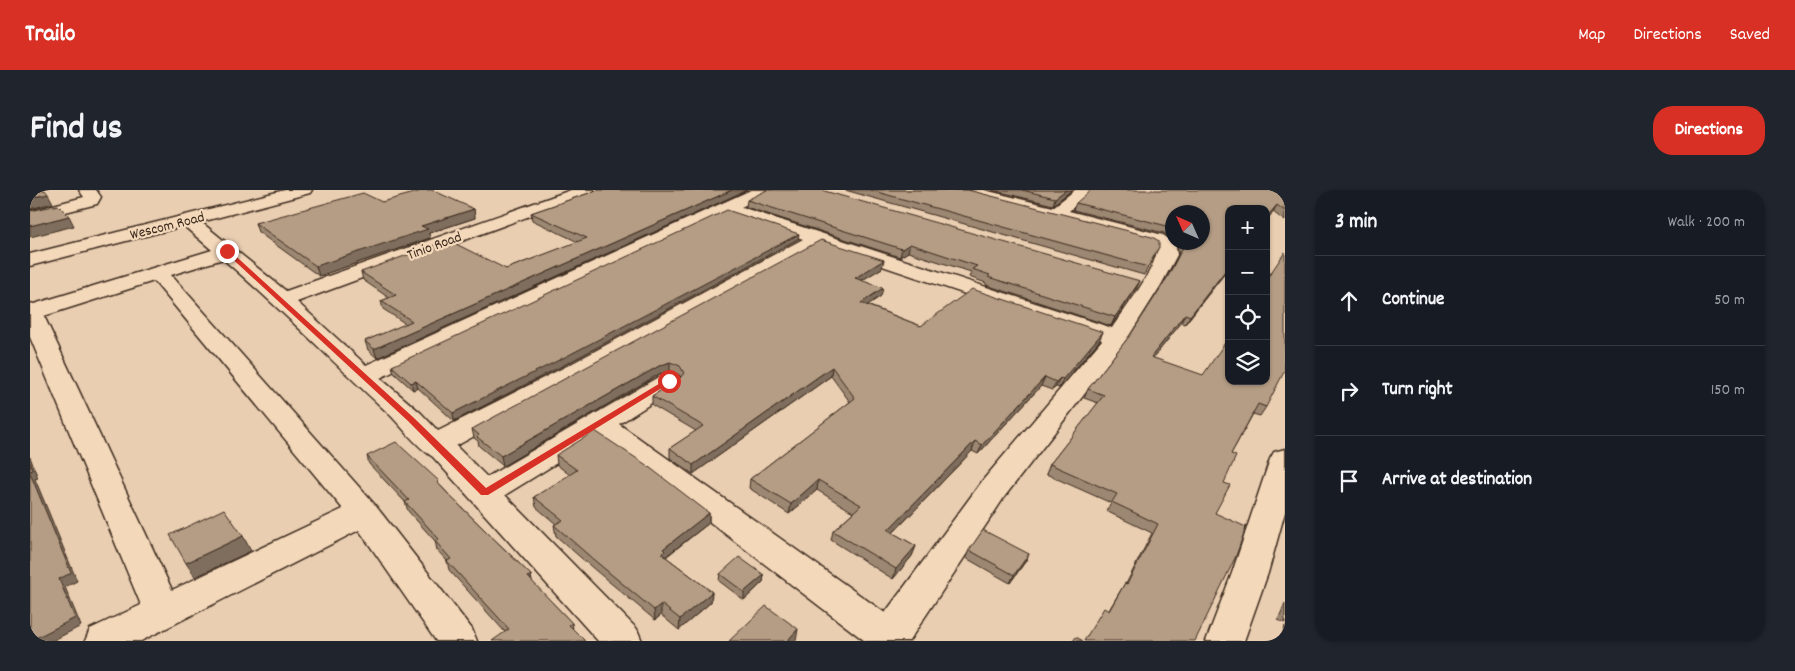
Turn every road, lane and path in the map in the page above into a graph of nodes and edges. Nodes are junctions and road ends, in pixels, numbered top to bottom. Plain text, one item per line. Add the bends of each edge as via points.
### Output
1 (87, 190) edge
2 (304, 190) edge
3 (586, 190) edge
4 (764, 190) edge
5 (965, 190) edge
6 (1085, 190) edge
7 (726, 208) junction
8 (1057, 213) junction
9 (30, 216) edge
10 (188, 220) junction
11 (818, 239) junction
12 (227, 251) junction
13 (30, 260) edge
14 (158, 273) junction
15 (282, 300) junction
16 (30, 312) edge
17 (1117, 337) junction
18 (363, 376) junction
19 (669, 381) dead end
20 (600, 424) junction
21 (434, 444) junction
22 (1285, 459) edge
23 (485, 493) junction
24 (364, 513) junction
25 (163, 612) junction
26 (888, 639) edge
27 (104, 641) edge
28 (458, 641) edge
29 (623, 641) edge
30 (1225, 641) edge

1 - 9 street via 93,197 91,200
2 - 10 street, Wescom Road
3 - 15 street, Tinio Road
4 - 7 street
5 - 8 street
6 - 8 street
7 - 11 street
7 - 18 street
8 - 17 street via 1165,244 1167,255 1141,282
10 - 12 street
10 - 13 street, Wescom Road
11 - 17 street
11 - 21 street via 578,370
12 - 14 street
12 - 15 street
14 - 16 street
14 - 24 street
15 - 18 street
16 - 25 street
17 - 26 street via 994,488
18 - 21 street
19 - 20 street
20 - 23 street
20 - 26 street
21 - 23 street
22 - 30 street
23 - 29 street
24 - 25 street
24 - 28 street
25 - 27 street

